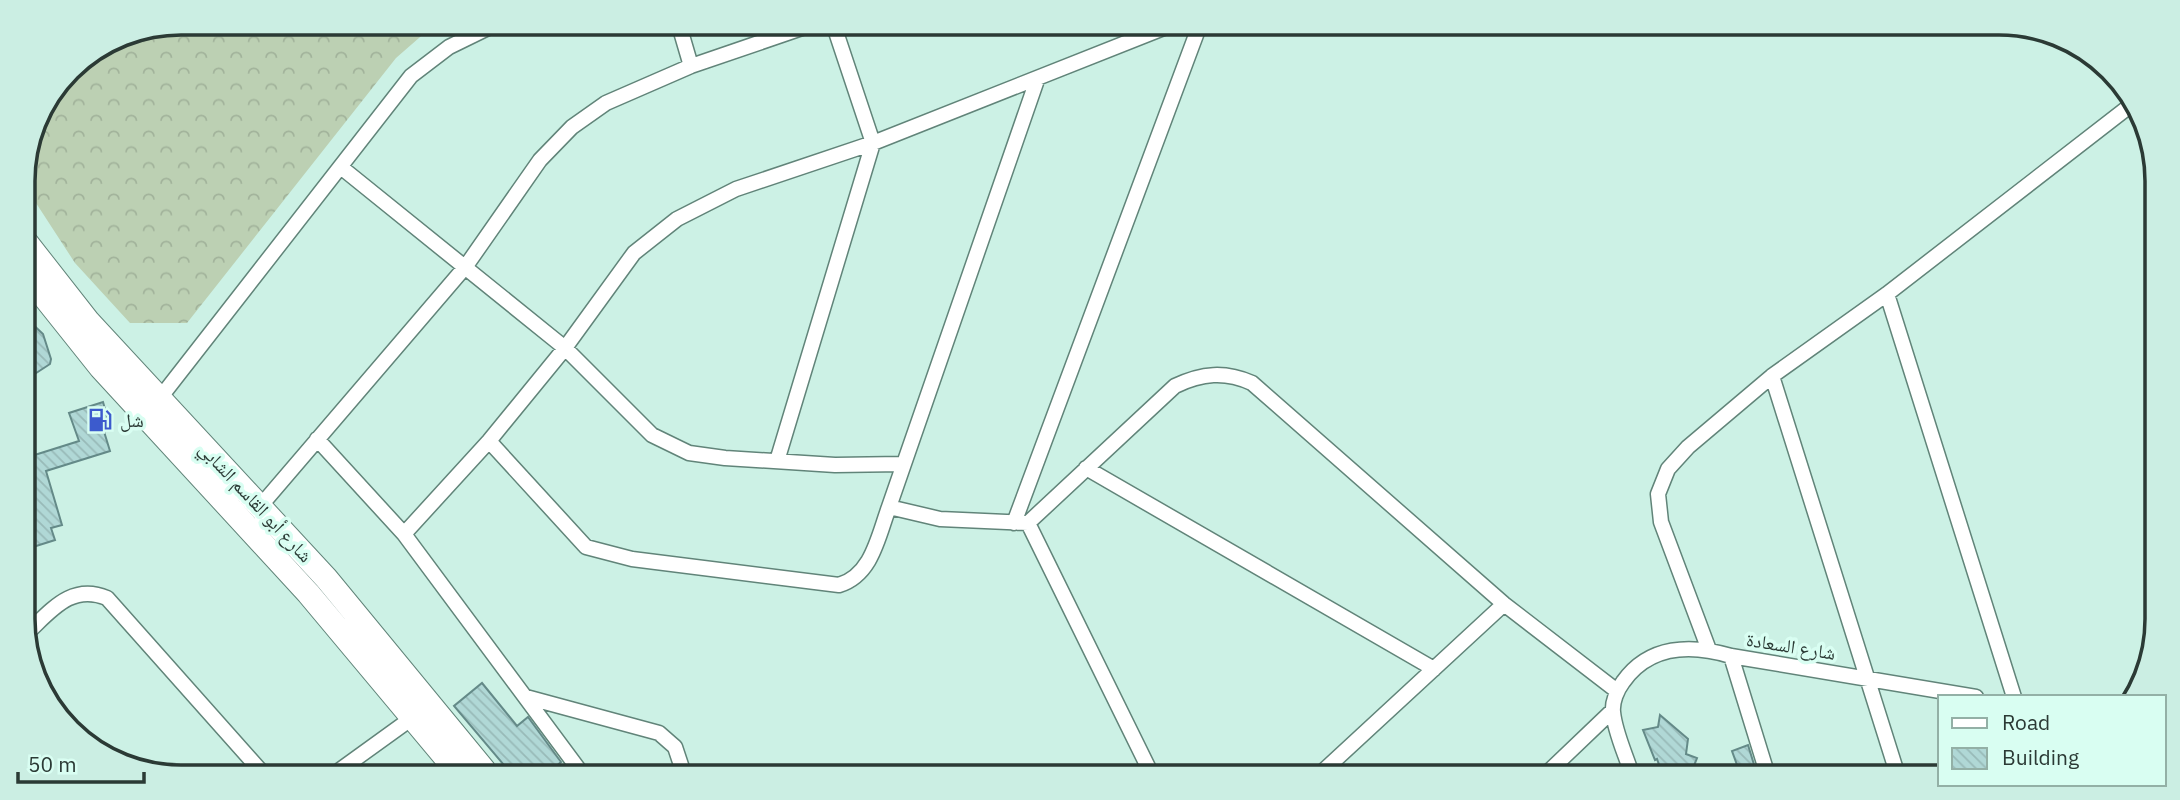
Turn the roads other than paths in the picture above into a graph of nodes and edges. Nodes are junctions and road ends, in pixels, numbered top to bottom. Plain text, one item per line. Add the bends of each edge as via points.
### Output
1 (474, 35) edge
2 (682, 35) edge
3 (782, 35) edge
4 (837, 35) edge
5 (1147, 35) edge
6 (1196, 35) edge
7 (691, 66) junction
8 (1037, 80) junction
9 (2126, 109) edge
10 (873, 143) junction
11 (342, 168) junction
12 (466, 266) junction
13 (35, 289) edge
14 (1887, 294) junction
15 (565, 348) junction
16 (1772, 376) junction
17 (160, 398) junction
18 (317, 439) junction
19 (489, 441) junction
20 (777, 461) junction
21 (902, 464) junction
22 (1086, 468) junction
23 (260, 507) junction
24 (888, 507) junction
25 (1021, 523) junction
26 (243, 524) junction
27 (404, 534) junction
28 (1504, 604) junction
29 (35, 626) edge
30 (1709, 650) junction
31 (1731, 656) junction
32 (1434, 669) junction
33 (1867, 678) junction
34 (1616, 691) junction
35 (1965, 695) edge
36 (2013, 695) edge
37 (526, 697) junction
38 (1612, 711) junction
39 (412, 718) junction
40 (256, 765) edge
41 (348, 765) edge
42 (453, 765) edge
43 (479, 765) edge
44 (576, 765) edge
45 (681, 765) edge
46 (1146, 765) edge
47 (1330, 765) edge
48 (1555, 765) edge
49 (1629, 765) edge
50 (1765, 765) edge
51 (1895, 765) edge

1 - 11 street via 411,76
2 - 7 street
3 - 7 street
4 - 10 street
5 - 8 street
6 - 25 street
7 - 12 street via 606,103 572,127 540,160
8 - 10 street
8 - 21 street
9 - 14 street
10 - 15 street via 736,189 677,219 634,253
10 - 20 street
11 - 12 street
11 - 17 street
12 - 15 street
12 - 18 street
13 - 17 main road, شارع أبو القاسم الشابي via 88,321
13 - 26 main road, شارع أبو القاسم الشابي
14 - 16 street
14 - 36 street
15 - 19 street
15 - 20 street via 652,435 689,453
16 - 30 street via 1688,447 1668,469 1658,494 1661,522
16 - 33 street
17 - 23 main road, شارع أبو القاسم الشابي
18 - 23 street
18 - 27 street
19 - 24 street via 586,547 632,559 839,585 854,581 862,572
19 - 27 street
20 - 21 street
21 - 24 street
22 - 25 street
22 - 28 street via 1175,386 1192,377 1234,375 1252,383
22 - 32 street
23 - 26 street
23 - 43 main road, شارع أبو القاسم الشابي via 326,578
24 - 25 street via 940,519
25 - 46 street
26 - 39 main road, شارع أبو القاسم الشابي via 308,593
27 - 37 street
28 - 32 street
28 - 34 street
29 - 40 street via 71,594 96,593 107,598
30 - 31 street, شارع السعادة
30 - 34 street, شارع السعادة via 1681,648 1657,653 1633,667
31 - 33 street, شارع السعادة
31 - 50 street
32 - 47 street
33 - 35 street, شارع السعادة
33 - 51 street
34 - 38 street
37 - 44 street
37 - 45 street via 659,733 675,747
38 - 48 street
38 - 49 street
39 - 41 street
39 - 42 main road, شارع أبو القاسم الشابي

